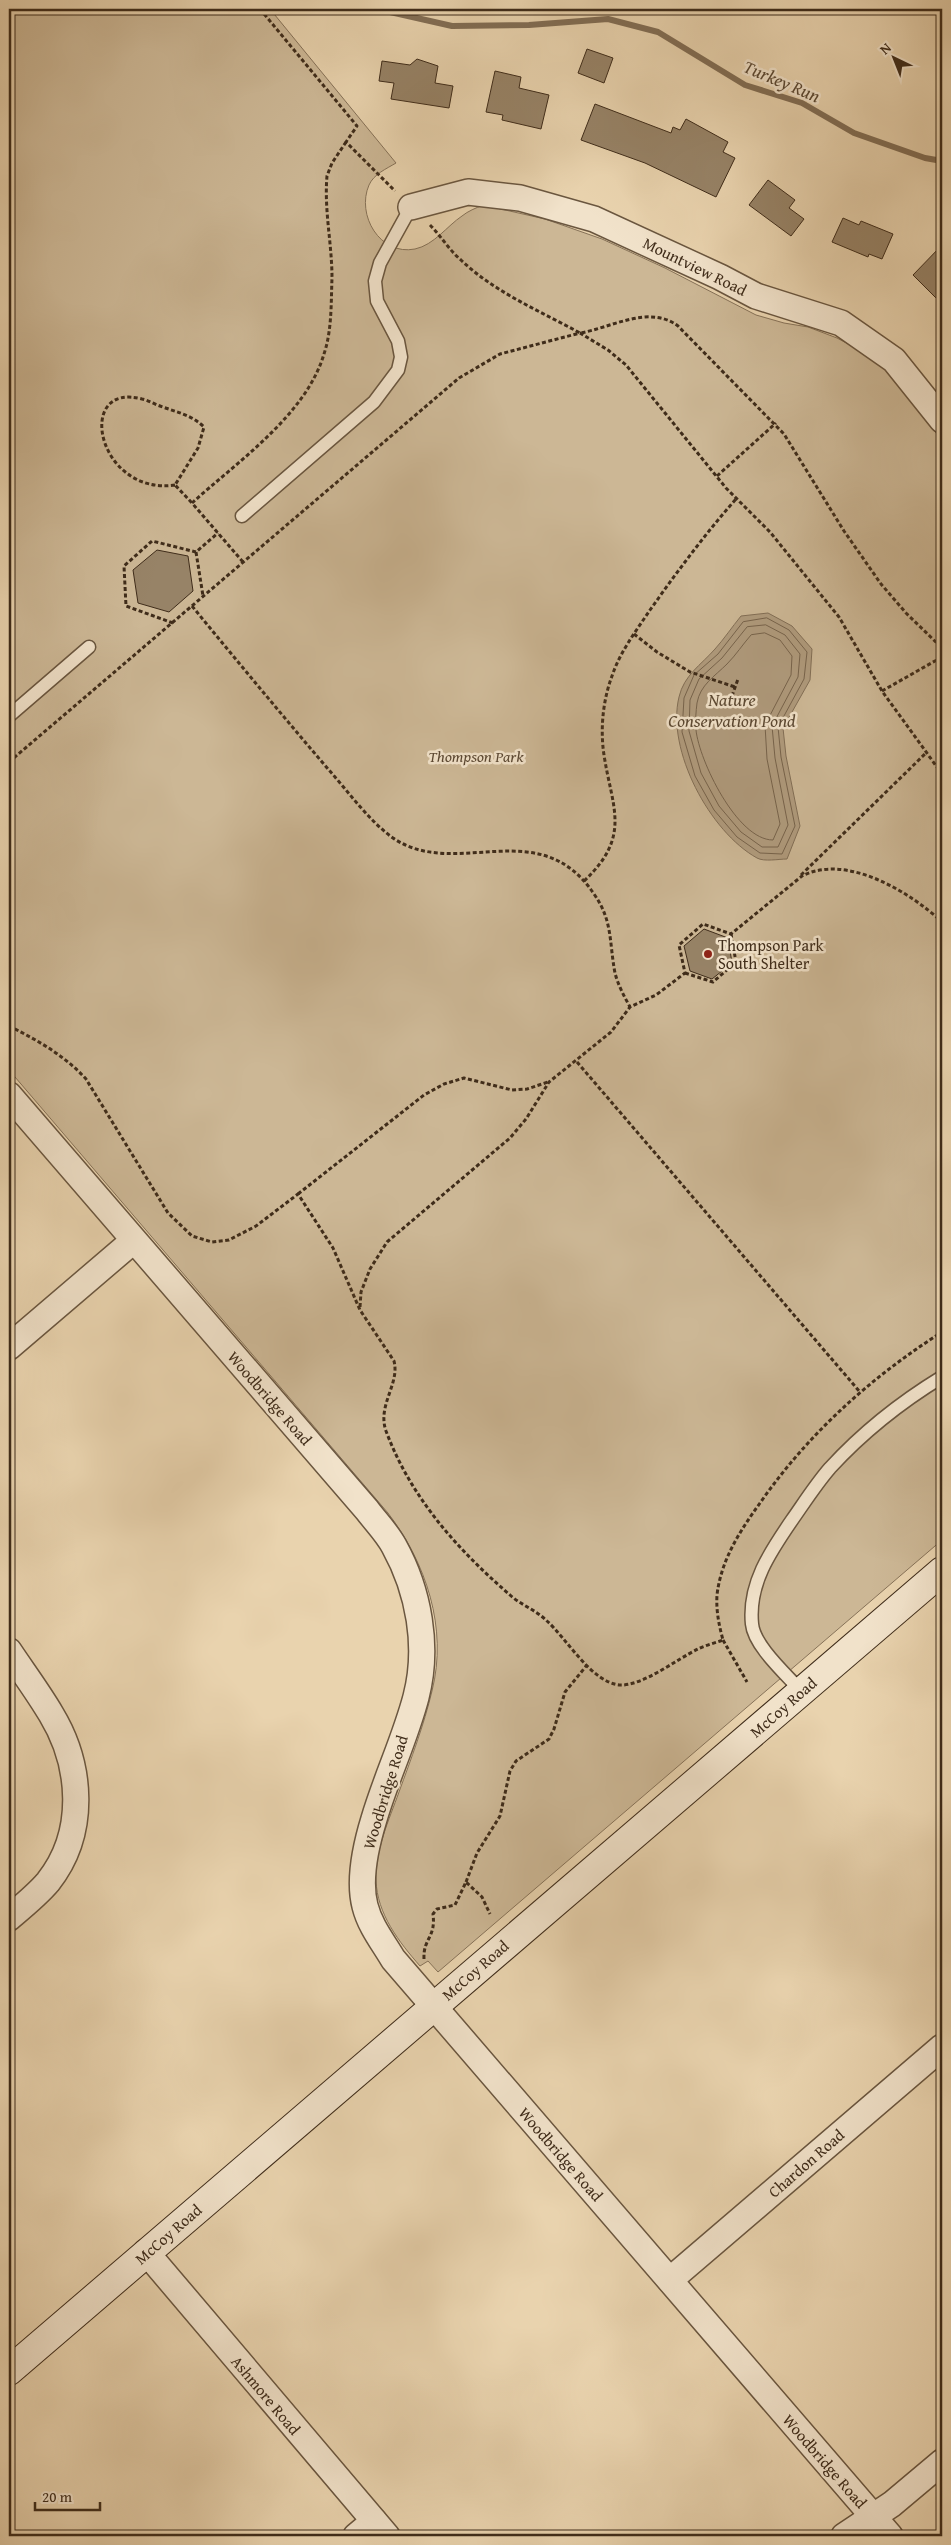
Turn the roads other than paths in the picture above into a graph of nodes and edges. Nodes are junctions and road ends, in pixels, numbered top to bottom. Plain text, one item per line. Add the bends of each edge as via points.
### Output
1 (411, 207) joint
2 (942, 420) edge
3 (242, 516) dead end
4 (89, 646) dead end
5 (9, 716) edge
6 (9, 1095) edge
7 (133, 1240) junction
8 (9, 1346) edge
9 (942, 1377) edge
10 (942, 1571) edge
11 (9, 1651) edge
12 (801, 1691) junction
13 (9, 1918) edge
14 (434, 2005) junction
15 (942, 2047) edge
16 (146, 2252) junction
17 (670, 2280) junction
18 (9, 2371) edge
19 (942, 2462) edge
20 (873, 2516) junction
21 (372, 2531) edge
22 (844, 2536) edge
23 (890, 2536) edge

1 - 2 street, Mountview Road via 468,192 520,198 594,219 756,296 841,323 894,360
1 - 3 lane via 380,263 375,281 377,301 398,341 401,357 398,370 374,402
4 - 5 lane
6 - 7 street, Woodbridge Road
7 - 8 street
7 - 14 street, Woodbridge Road via 367,1510 394,1545 411,1582 420,1618 422,1660 416,1697 367,1844 363,1885 365,1905 374,1929 394,1959
9 - 12 lane via 914,1394 871,1428 829,1469 768,1555 753,1592 752,1626 764,1649
10 - 12 main road, McCoy Road
11 - 13 street via 52,1714 67,1745 76,1779 72,1834 62,1860 48,1881
12 - 14 main road, McCoy Road
14 - 16 main road, McCoy Road
14 - 17 street, Woodbridge Road
15 - 17 street, Chardon Road
16 - 18 main road, McCoy Road
16 - 21 street, Ashmore Road
17 - 20 street, Woodbridge Road
19 - 20 street
20 - 22 street
20 - 23 street, Woodbridge Road

